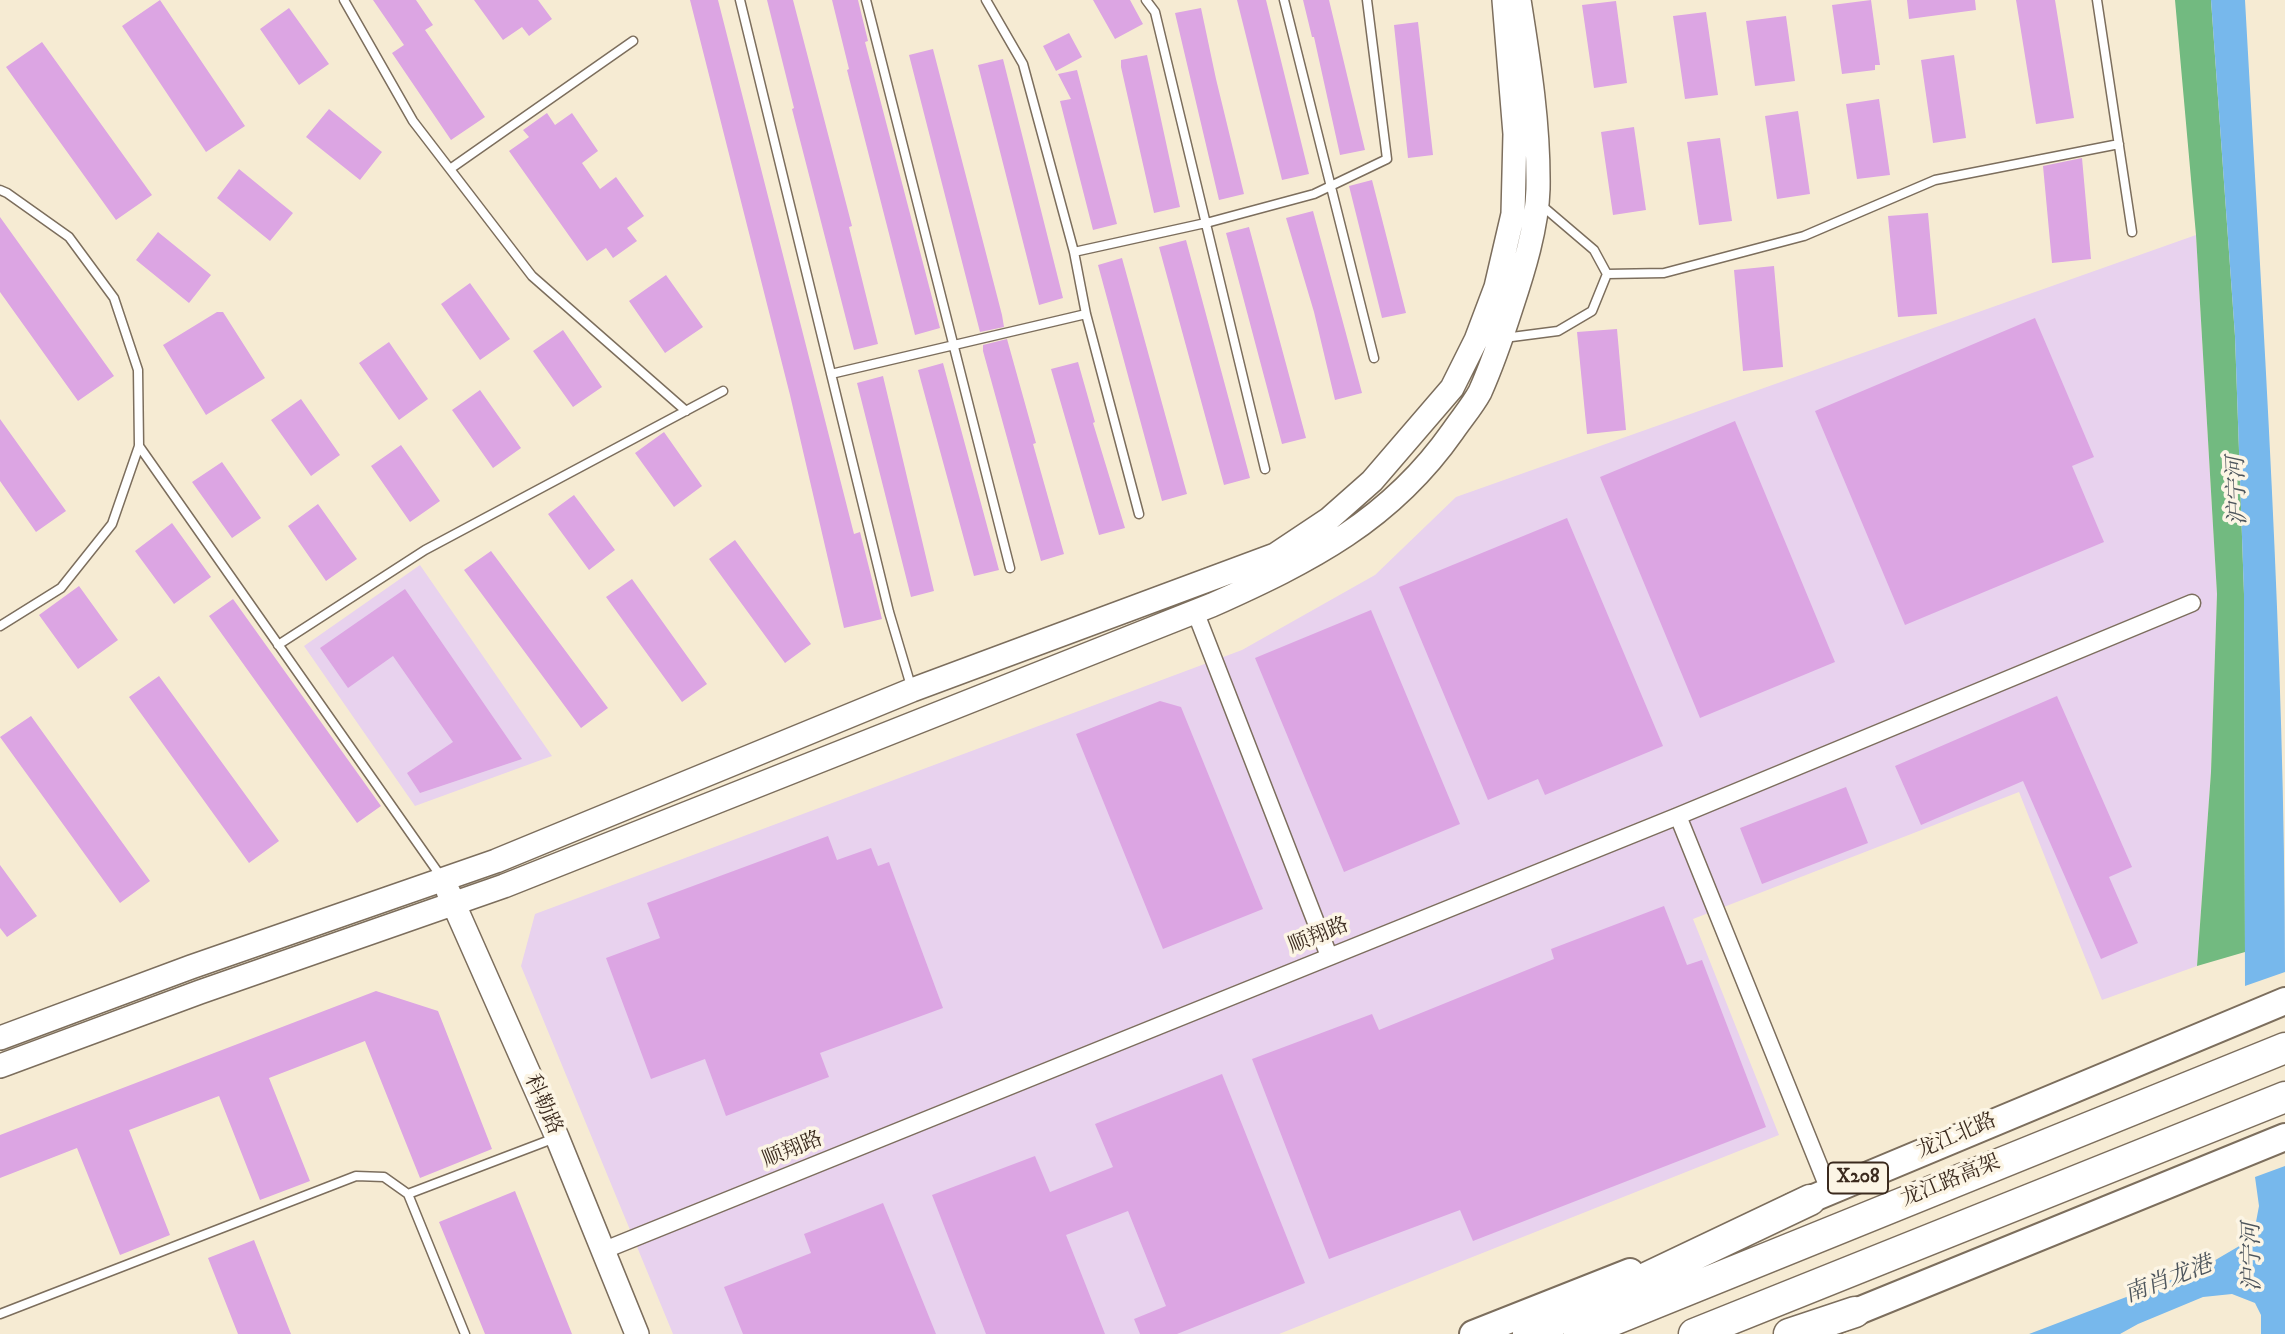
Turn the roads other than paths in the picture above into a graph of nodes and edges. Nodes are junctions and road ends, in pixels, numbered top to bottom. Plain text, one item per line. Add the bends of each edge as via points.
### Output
1 (344, 0) edge
2 (740, 0) edge
3 (866, 0) edge
4 (986, 0) edge
5 (1146, 0) edge
6 (1284, 0) edge
7 (1367, 0) edge
8 (1504, 0) edge
9 (1519, 0) edge
10 (2097, 0) edge
11 (633, 41) dead end
12 (2119, 144) junction
13 (450, 169) junction
14 (1331, 186) junction
15 (0, 190) edge
16 (1536, 201) junction
17 (1206, 223) junction
18 (2132, 232) dead end
19 (1074, 252) junction
20 (1607, 274) junction
21 (1086, 314) junction
22 (1501, 338) junction
23 (954, 345) junction
24 (1374, 358) dead end
25 (831, 374) junction
26 (723, 391) dead end
27 (686, 411) junction
28 (139, 446) junction
29 (1265, 469) dead end
30 (1139, 514) dead end
31 (1010, 568) dead end
32 (2192, 603) dead end
33 (1195, 611) junction
34 (0, 625) edge
35 (278, 645) junction
36 (912, 690) junction
37 (1678, 816) junction
38 (442, 878) junction
39 (453, 902) junction
40 (1329, 956) junction
41 (2285, 1001) edge
42 (0, 1038) edge
43 (2285, 1048) edge
44 (0, 1066) edge
45 (2285, 1097) edge
46 (557, 1137) junction
47 (2285, 1137) edge
48 (408, 1194) junction
49 (1819, 1195) junction
50 (602, 1251) junction
51 (1855, 1312) junction
52 (0, 1314) edge
53 (465, 1334) edge
54 (637, 1334) edge
55 (1474, 1334) edge
56 (1528, 1334) edge
57 (1579, 1334) edge
58 (1693, 1334) edge
59 (1789, 1334) edge
60 (1800, 1334) edge

1 - 13 lane via 413,121
2 - 25 lane
3 - 23 lane
4 - 19 lane via 1023,64
5 - 17 lane via 1155,12
6 - 14 lane
7 - 14 lane via 1387,159
8 - 36 street via 1516,134 1513,214 1496,287 1476,340 1452,388 1415,433 1372,481 1329,519 1275,555
9 - 16 street via 1536,112
10 - 12 lane
11 - 13 lane
12 - 18 lane
12 - 20 lane via 1936,180 1804,236 1664,273
13 - 27 lane via 531,276
14 - 17 lane
14 - 24 lane
15 - 28 lane via 69,237 114,298 138,370
16 - 20 lane via 1594,250
16 - 22 street via 1525,265
17 - 19 lane
17 - 29 lane
19 - 21 lane
20 - 22 lane via 1592,311 1558,331
21 - 23 lane
21 - 30 lane
22 - 33 street via 1479,394 1434,457 1391,502 1346,536 1288,570
23 - 25 lane
23 - 31 lane
25 - 36 lane
26 - 27 lane
27 - 35 lane via 425,550
28 - 34 lane via 112,524 61,588
28 - 35 lane
32 - 37 street, 顺翔路
33 - 39 street via 504,886
33 - 40 street
35 - 38 lane
36 - 38 street via 496,861
37 - 40 street, 顺翔路
37 - 49 street
38 - 39 street, 科勒路
38 - 42 street
39 - 44 street
39 - 46 street, 科勒路
40 - 50 street, 顺翔路
41 - 49 main road, 龙江北路 / X208
43 - 57 highway, 龙江路高架
45 - 58 highway
46 - 48 lane
46 - 50 street, 科勒路
47 - 51 main road
48 - 52 lane via 384,1177 356,1176
48 - 53 lane
49 - 55 main road, 龙江北路 / X208
49 - 56 highway
50 - 54 street, 科勒路
51 - 59 highway
51 - 60 main road

